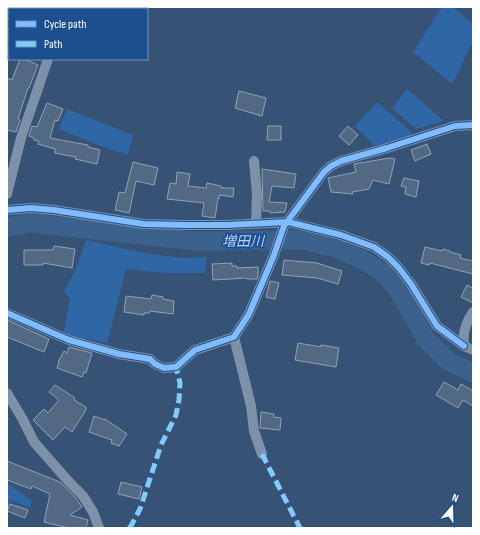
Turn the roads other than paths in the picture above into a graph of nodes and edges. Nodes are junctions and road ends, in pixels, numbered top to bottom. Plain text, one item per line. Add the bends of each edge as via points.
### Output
1 (48, 60) edge
2 (473, 125) edge
3 (254, 161) dead end
4 (7, 194) edge
5 (7, 210) edge
6 (256, 224) junction
7 (286, 224) junction
8 (473, 312) edge
9 (7, 313) edge
10 (234, 337) junction
11 (468, 348) edge
12 (7, 393) edge
13 (262, 454) dead end
14 (99, 528) edge

1 - 4 street via 21,138
2 - 7 street via 456,126 331,166
3 - 6 street
5 - 6 street via 54,210 144,224
6 - 7 street
7 - 10 street via 249,314
7 - 11 street via 351,238 374,247 399,268 437,326
8 - 11 street via 464,329 463,340
9 - 10 street via 69,340 119,354 150,359 164,368 176,366 195,350
10 - 13 street via 251,406 254,431
12 - 14 street via 34,442 83,496 94,512

